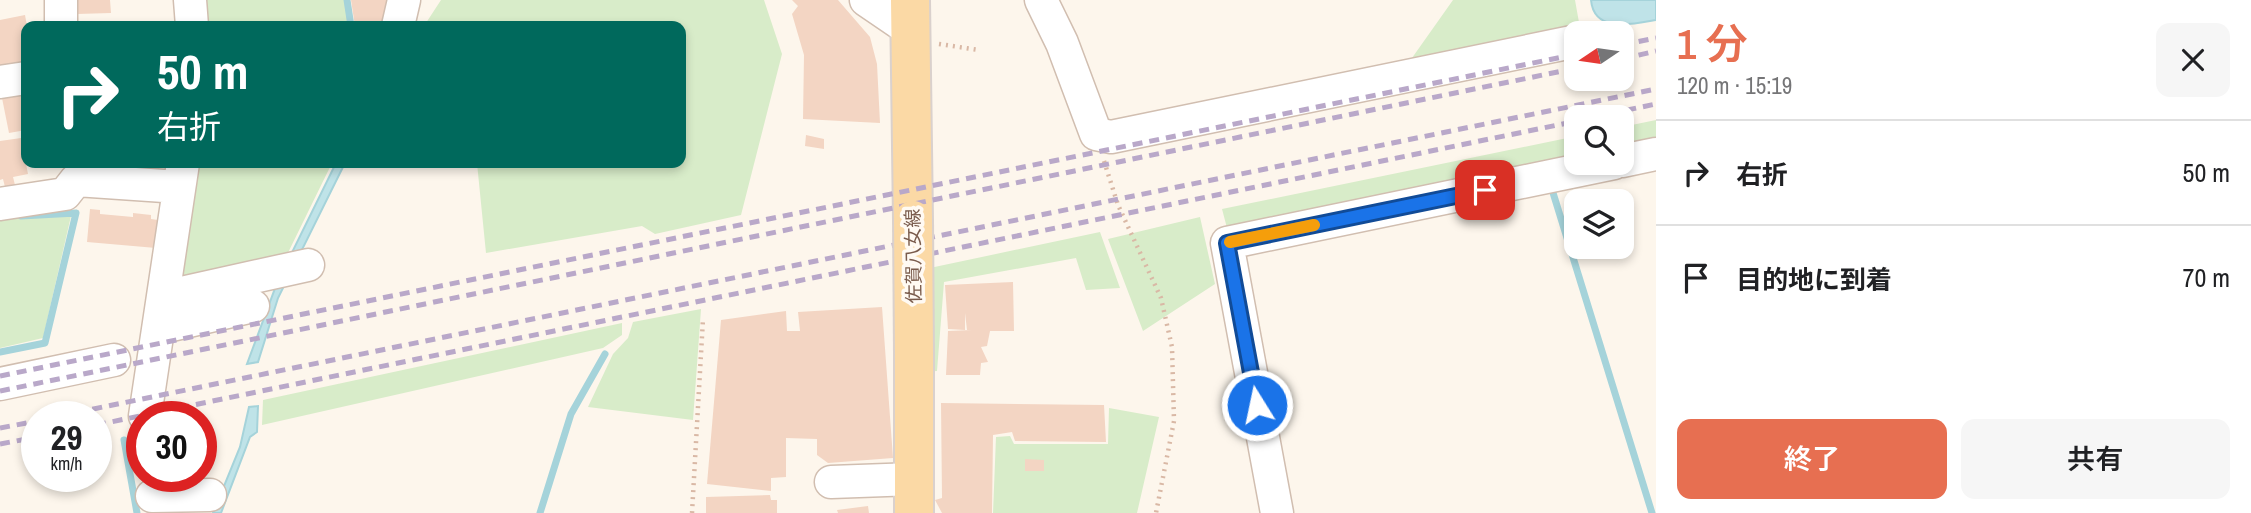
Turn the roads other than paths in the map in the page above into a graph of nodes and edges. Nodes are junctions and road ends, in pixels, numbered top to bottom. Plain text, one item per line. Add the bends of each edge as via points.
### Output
1 (61, 0) edge
2 (190, 0) edge
3 (404, 0) edge
4 (866, 0) edge
5 (1041, 0) edge
6 (61, 21) edge
7 (192, 21) edge
8 (399, 21) edge
9 (910, 23) edge
10 (1564, 44) edge
11 (21, 79) edge
12 (0, 82) edge
13 (1656, 154) edge
14 (1634, 159) edge
15 (73, 171) edge
16 (1564, 173) edge
17 (181, 175) edge
18 (0, 204) edge
19 (308, 265) dead end
20 (163, 297) junction
21 (253, 306) dead end
22 (158, 333) junction
23 (0, 384) edge
24 (147, 401) edge
25 (831, 482) dead end
26 (152, 495) edge
27 (209, 495) dead end
28 (914, 496) edge
29 (1278, 513) edge

1 - 6 street
2 - 7 street
3 - 8 street
4 - 9 street
5 - 10 street via 1096,134 1111,137
9 - 28 main road, 佐賀八女線, bridge
11 - 12 street
13 - 14 street
15 - 17 street
15 - 18 street via 65,194
16 - 29 street via 1227,243
17 - 20 street
19 - 20 street
20 - 22 street
21 - 22 street
22 - 23 street via 100,351 104,362
22 - 24 street
25 - 28 street
26 - 27 street

